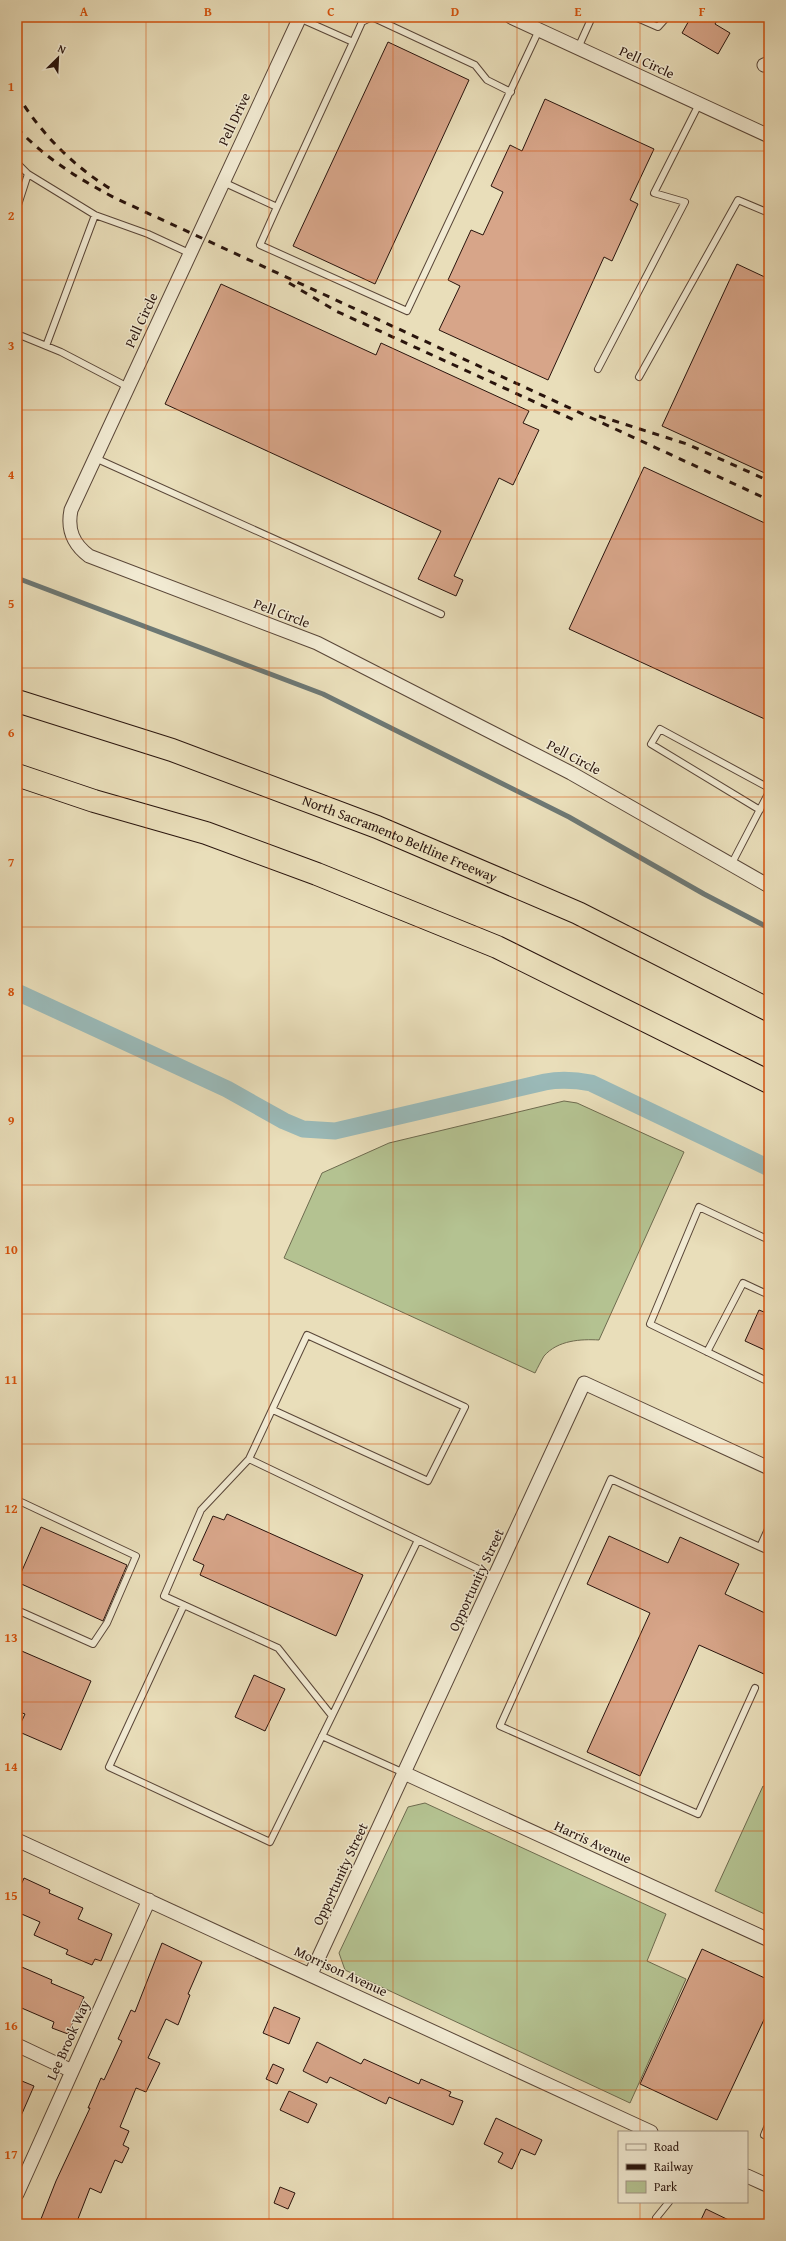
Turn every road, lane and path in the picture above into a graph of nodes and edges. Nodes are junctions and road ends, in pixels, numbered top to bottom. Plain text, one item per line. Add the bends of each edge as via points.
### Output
1 (299, 17) edge
2 (511, 17) edge
3 (592, 17) edge
4 (635, 17) edge
5 (667, 17) edge
6 (539, 30) junction
7 (353, 42) junction
8 (578, 48) junction
9 (511, 92) junction
10 (699, 104) junction
11 (769, 136) edge
12 (17, 163) edge
13 (28, 174) junction
14 (223, 182) junction
15 (277, 207) junction
16 (17, 208) edge
17 (769, 213) edge
18 (96, 215) junction
19 (198, 235) joint
20 (189, 253) junction
21 (17, 334) edge
22 (46, 346) junction
23 (598, 369) dead end
24 (638, 376) dead end
25 (128, 387) junction
26 (95, 458) junction
27 (441, 614) dead end
28 (17, 701) edge
29 (17, 775) edge
30 (769, 788) edge
31 (769, 792) edge
32 (760, 810) junction
33 (731, 865) junction
34 (769, 886) edge
35 (769, 1010) edge
36 (769, 1082) edge
37 (769, 1240) edge
38 (769, 1295) edge
39 (707, 1352) junction
40 (769, 1382) edge
41 (272, 1410) junction
42 (250, 1459) junction
43 (769, 1468) edge
44 (17, 1500) edge
45 (769, 1527) edge
46 (418, 1540) junction
47 (760, 1547) junction
48 (769, 1551) edge
49 (495, 1577) junction
50 (184, 1605) junction
51 (17, 1610) edge
52 (755, 1688) dead end
53 (332, 1716) junction
54 (322, 1736) junction
55 (404, 1772) junction
56 (17, 1840) edge
57 (149, 1900) junction
58 (769, 1940) edge
59 (311, 1974) junction
60 (17, 2045) edge
61 (72, 2071) junction
62 (769, 2123) edge
63 (649, 2131) edge
64 (769, 2137) edge
65 (748, 2176) edge
66 (769, 2186) edge
67 (17, 2194) edge
68 (668, 2203) edge
69 (661, 2224) edge

1 - 7 lane
1 - 14 street, Pell Drive
2 - 6 street, Pell Circle
3 - 8 lane
4 - 5 lane via 658,27
6 - 8 street, Pell Circle
6 - 9 lane
7 - 9 lane via 362,22 372,17 475,65 487,80
7 - 15 lane
8 - 10 street, Pell Circle
9 - 15 lane via 408,311 260,245
10 - 11 street, Pell Circle
10 - 23 lane via 654,193 684,202
12 - 13 lane
13 - 16 lane
13 - 18 lane
14 - 15 lane
14 - 19 street, Pell Drive
17 - 24 lane via 738,200
18 - 20 lane via 148,234
18 - 22 lane
19 - 20 street, Pell Circle
20 - 25 street, Pell Circle
21 - 22 lane
22 - 25 lane
25 - 26 street, Pell Circle
26 - 27 lane
26 - 33 street, Pell Circle via 71,510 69,521 73,539 79,549 89,556 317,643 571,773
28 - 35 highway, North Sacramento Beltline Freeway via 172,750 377,827 578,913
29 - 36 highway via 94,801 206,833 317,874 482,942
30 - 32 lane via 660,729 651,744
31 - 32 lane
32 - 33 lane
33 - 34 street, Pell Circle
37 - 39 lane via 699,1207 650,1324
38 - 39 lane via 743,1283
39 - 40 lane
41 - 41 lane via 307,1335 465,1408 428,1481
41 - 42 lane
42 - 46 lane
42 - 50 lane via 201,1510 164,1596
43 - 49 street, Opportunity Street via 584,1383
44 - 51 lane via 136,1556 108,1623 93,1644
45 - 47 lane
46 - 49 lane
46 - 53 lane
47 - 48 lane
47 - 52 lane via 611,1479 500,1726 698,1814
49 - 55 street, Opportunity Street
50 - 53 lane via 278,1648
50 - 54 lane via 109,1767 270,1842
53 - 54 lane
54 - 55 lane
55 - 58 street, Harris Avenue
55 - 59 street, Opportunity Street
56 - 57 street, Morrison Avenue
57 - 59 street, Morrison Avenue
57 - 61 street, Lee Brook Way
59 - 63 street, Morrison Avenue
60 - 61 street
61 - 67 street, Lee Brook Way
62 - 64 lane via 764,2135
65 - 66 street
68 - 69 lane via 656,2218

